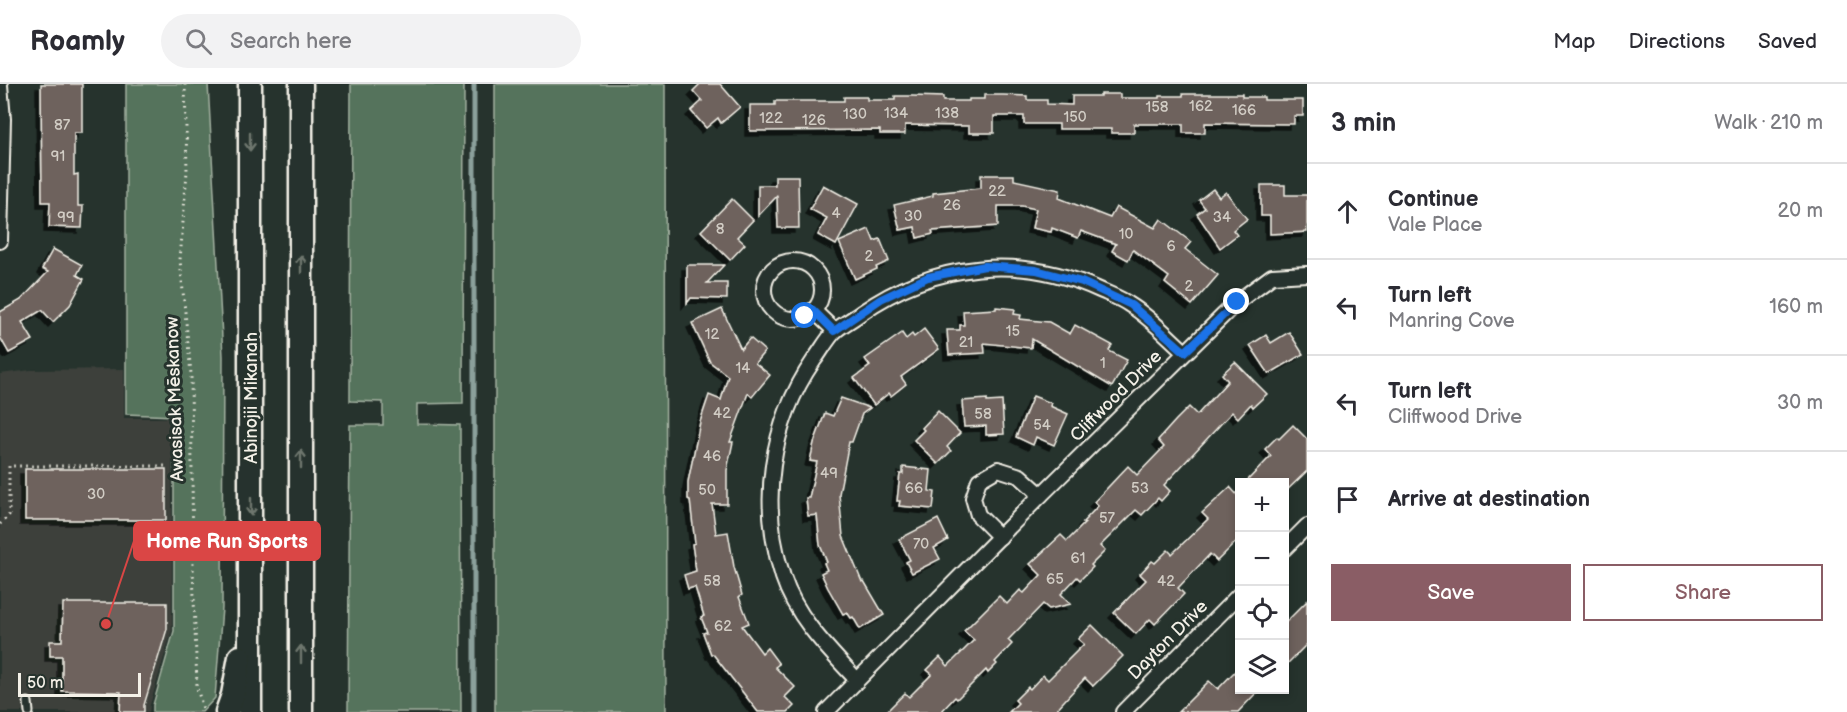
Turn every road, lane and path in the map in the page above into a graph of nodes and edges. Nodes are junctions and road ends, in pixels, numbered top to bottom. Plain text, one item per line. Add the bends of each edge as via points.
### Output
1 (185, 84) edge
2 (250, 84) edge
3 (301, 84) edge
4 (0, 86) edge
5 (0, 241) edge
6 (1307, 274) edge
7 (813, 310) junction
8 (834, 331) junction
9 (1185, 352) junction
10 (167, 465) dead end
11 (1041, 495) junction
12 (0, 524) edge
13 (1307, 526) edge
14 (1000, 537) junction
15 (1289, 544) edge
16 (251, 593) junction
17 (1235, 598) edge
18 (856, 679) junction
19 (28, 702) dead end
20 (29, 712) edge
21 (204, 712) edge
22 (227, 712) edge
23 (250, 712) edge
24 (301, 712) edge
25 (826, 712) edge
26 (1123, 712) edge

1 - 21 path, Awasisak Mēskanow via 187,171 180,260 191,374 193,568 198,688
2 -> 16 main road, Abinojii Mikanah
24 -> 3 main road
4 - 5 street
6 - 9 street, Cliffwood Drive via 1272,276 1237,302
7 - 7 street via 821,294 819,277 813,269 788,261 772,270 764,288 769,307 776,314 795,319
7 - 8 street
8 - 9 street via 881,299 928,277 985,266 1036,270 1082,282 1131,305
8 - 18 street via 807,370 779,429 770,499 772,534 783,579 801,613 822,643
9 - 11 street, Cliffwood Drive
10 - 12 path via 9,466 9,515
11 - 14 street, Cliffwood Drive
11 - 14 street via 1020,476 998,469 979,480 973,498 978,515
13 - 15 street
14 - 18 street, Cliffwood Drive
16 - 22 main road
16 - 23 main road, Abinojii Mikanah
17 - 26 street, Dayton Drive
18 - 25 street, Cliffwood Drive
19 - 20 lane

